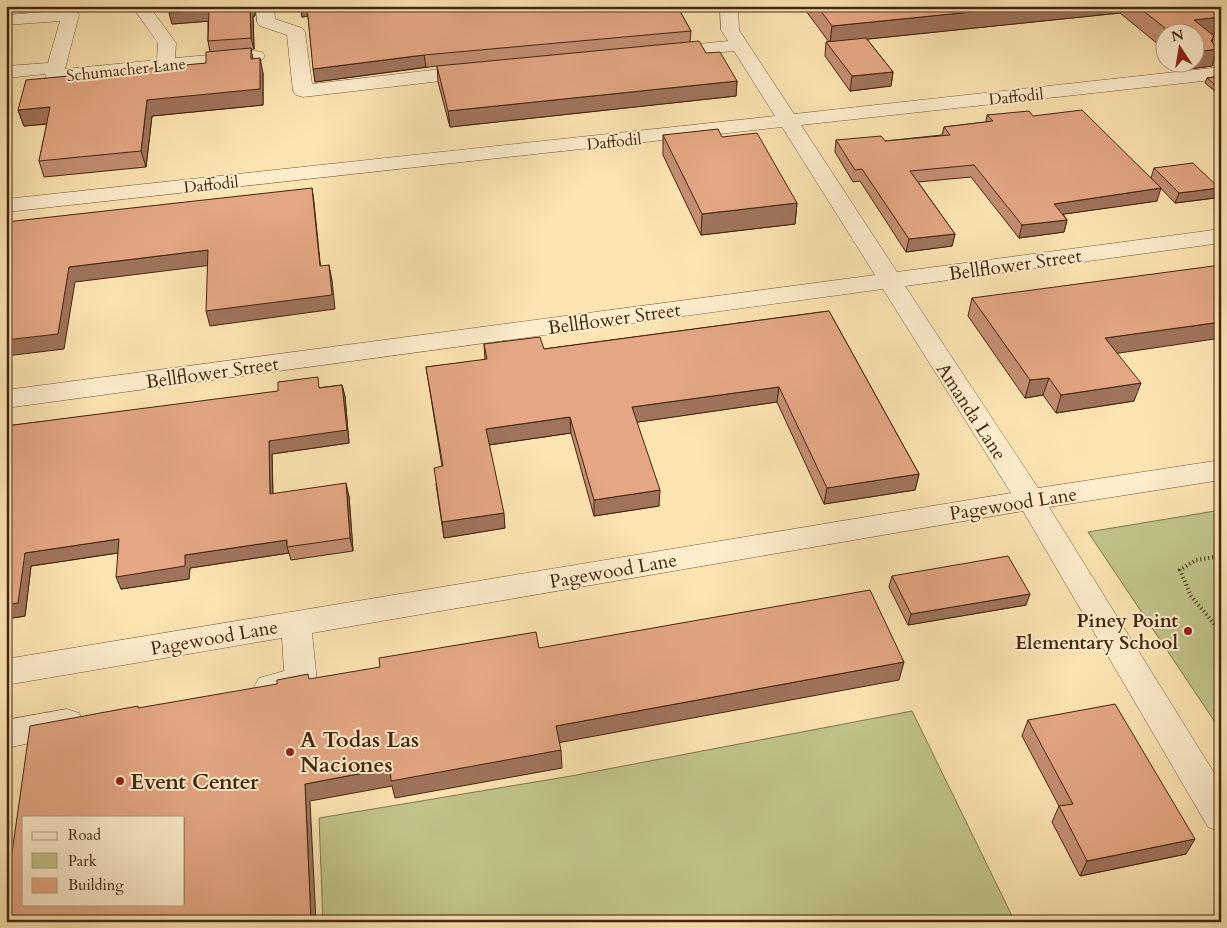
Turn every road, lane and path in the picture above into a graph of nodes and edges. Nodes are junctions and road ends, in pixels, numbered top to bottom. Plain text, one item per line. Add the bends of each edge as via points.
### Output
1 (140, 6) edge
2 (265, 6) edge
3 (728, 6) edge
4 (6, 20) edge
5 (740, 45) junction
6 (1221, 50) edge
7 (652, 54) edge
8 (256, 56) edge
9 (1221, 62) edge
10 (166, 64) junction
11 (56, 68) junction
12 (495, 69) edge
13 (6, 72) edge
14 (1221, 73) edge
15 (788, 122) junction
16 (6, 206) edge
17 (1221, 236) edge
18 (889, 281) junction
19 (6, 399) edge
20 (1221, 470) edge
21 (1028, 500) junction
22 (1221, 556) edge
23 (296, 623) junction
24 (1221, 632) edge
25 (6, 672) edge
26 (242, 692) edge
27 (95, 718) edge
28 (6, 734) edge
29 (1221, 816) edge

1 - 10 street via 167,43
2 - 12 street via 266,22 296,32 303,90
3 - 5 street, Amanda Lane via 730,30
4 - 11 street via 70,14
5 - 7 street
5 - 15 street, Amanda Lane
6 - 9 street via 1216,58
8 - 10 street, Schumacher Lane
10 - 11 street, Schumacher Lane via 54,76
11 - 13 street, Schumacher Lane
14 - 15 street, Daffodil
15 - 16 street, Daffodil
15 - 18 street, Amanda Lane
17 - 18 street, Bellflower Street
18 - 19 street, Bellflower Street
18 - 21 street, Amanda Lane
20 - 21 street, Pagewood Lane
21 - 23 street, Pagewood Lane
21 - 29 street, Amanda Lane
22 - 24 path via 1196,560 1180,570 1182,582 1193,600
23 - 25 street, Pagewood Lane
23 - 26 street via 301,682
27 - 28 street

